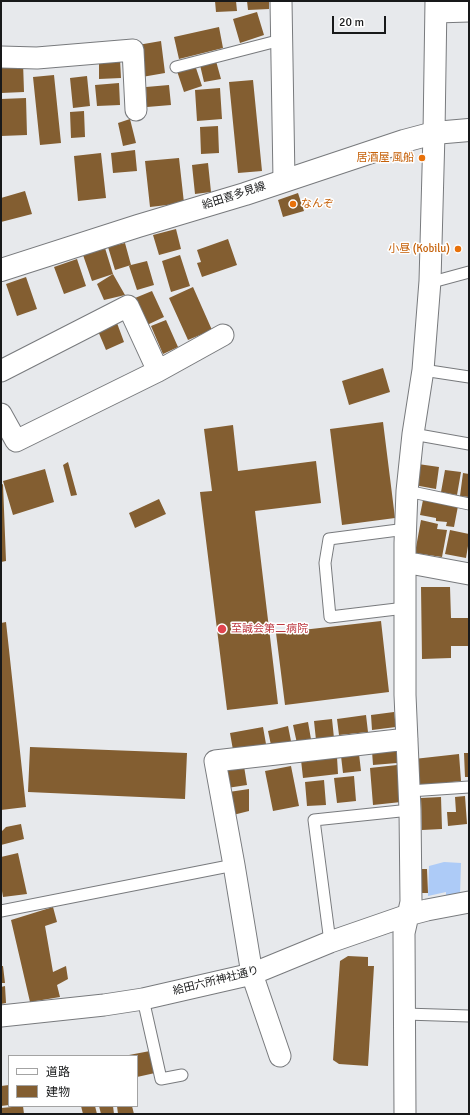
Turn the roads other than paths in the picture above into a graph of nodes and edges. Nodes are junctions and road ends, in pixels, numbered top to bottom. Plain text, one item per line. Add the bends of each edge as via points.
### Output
1 (281, 1) edge
2 (436, 6) edge
3 (469, 11) edge
4 (281, 40) junction
5 (1, 57) edge
6 (176, 67) dead end
7 (136, 110) dead end
8 (469, 130) edge
9 (434, 133) junction
10 (284, 180) junction
11 (1, 270) edge
12 (469, 272) edge
13 (430, 281) junction
14 (223, 336) dead end
15 (423, 370) junction
16 (1, 371) edge
17 (158, 371) junction
18 (469, 377) edge
19 (1, 414) edge
20 (413, 434) junction
21 (469, 444) edge
22 (407, 491) junction
23 (469, 504) edge
24 (406, 529) junction
25 (405, 564) junction
26 (469, 574) edge
27 (405, 608) junction
28 (407, 739) junction
29 (469, 786) edge
30 (409, 801) junction
31 (234, 865) junction
32 (469, 902) edge
33 (1, 911) edge
34 (408, 915) junction
35 (330, 942) junction
36 (252, 974) junction
37 (143, 999) junction
38 (404, 1014) junction
39 (1, 1016) edge
40 (469, 1016) edge
41 (280, 1056) dead end
42 (182, 1075) dead end
43 (405, 1114) edge

1 - 4 street
2 - 3 street
2 - 9 street
4 - 6 lane
4 - 10 street
5 - 7 street via 37,58 133,50
8 - 9 street, 給田喜多見線
9 - 10 street, 給田喜多見線
9 - 13 street via 438,203
10 - 11 street, 給田喜多見線
12 - 13 lane
13 - 15 street
14 - 17 street
15 - 18 lane
15 - 20 street
16 - 17 street via 128,306
17 - 19 street via 16,441
20 - 21 lane
20 - 22 street
22 - 23 lane
22 - 24 street
24 - 25 street
24 - 27 lane via 329,539 325,563 330,616
25 - 26 street
25 - 27 street
27 - 28 street
28 - 30 street
28 - 31 street via 215,761
29 - 30 lane
30 - 34 street via 411,902
30 - 35 lane via 314,820
31 - 33 lane
31 - 36 street
32 - 34 street, 給田六所神社通り
34 - 35 street, 給田六所神社通り
34 - 38 street via 404,933
35 - 36 street, 給田六所神社通り
36 - 37 street, 給田六所神社通り
36 - 41 street
37 - 39 street, 給田六所神社通り
37 - 42 lane via 161,1079
38 - 40 lane
38 - 43 street

